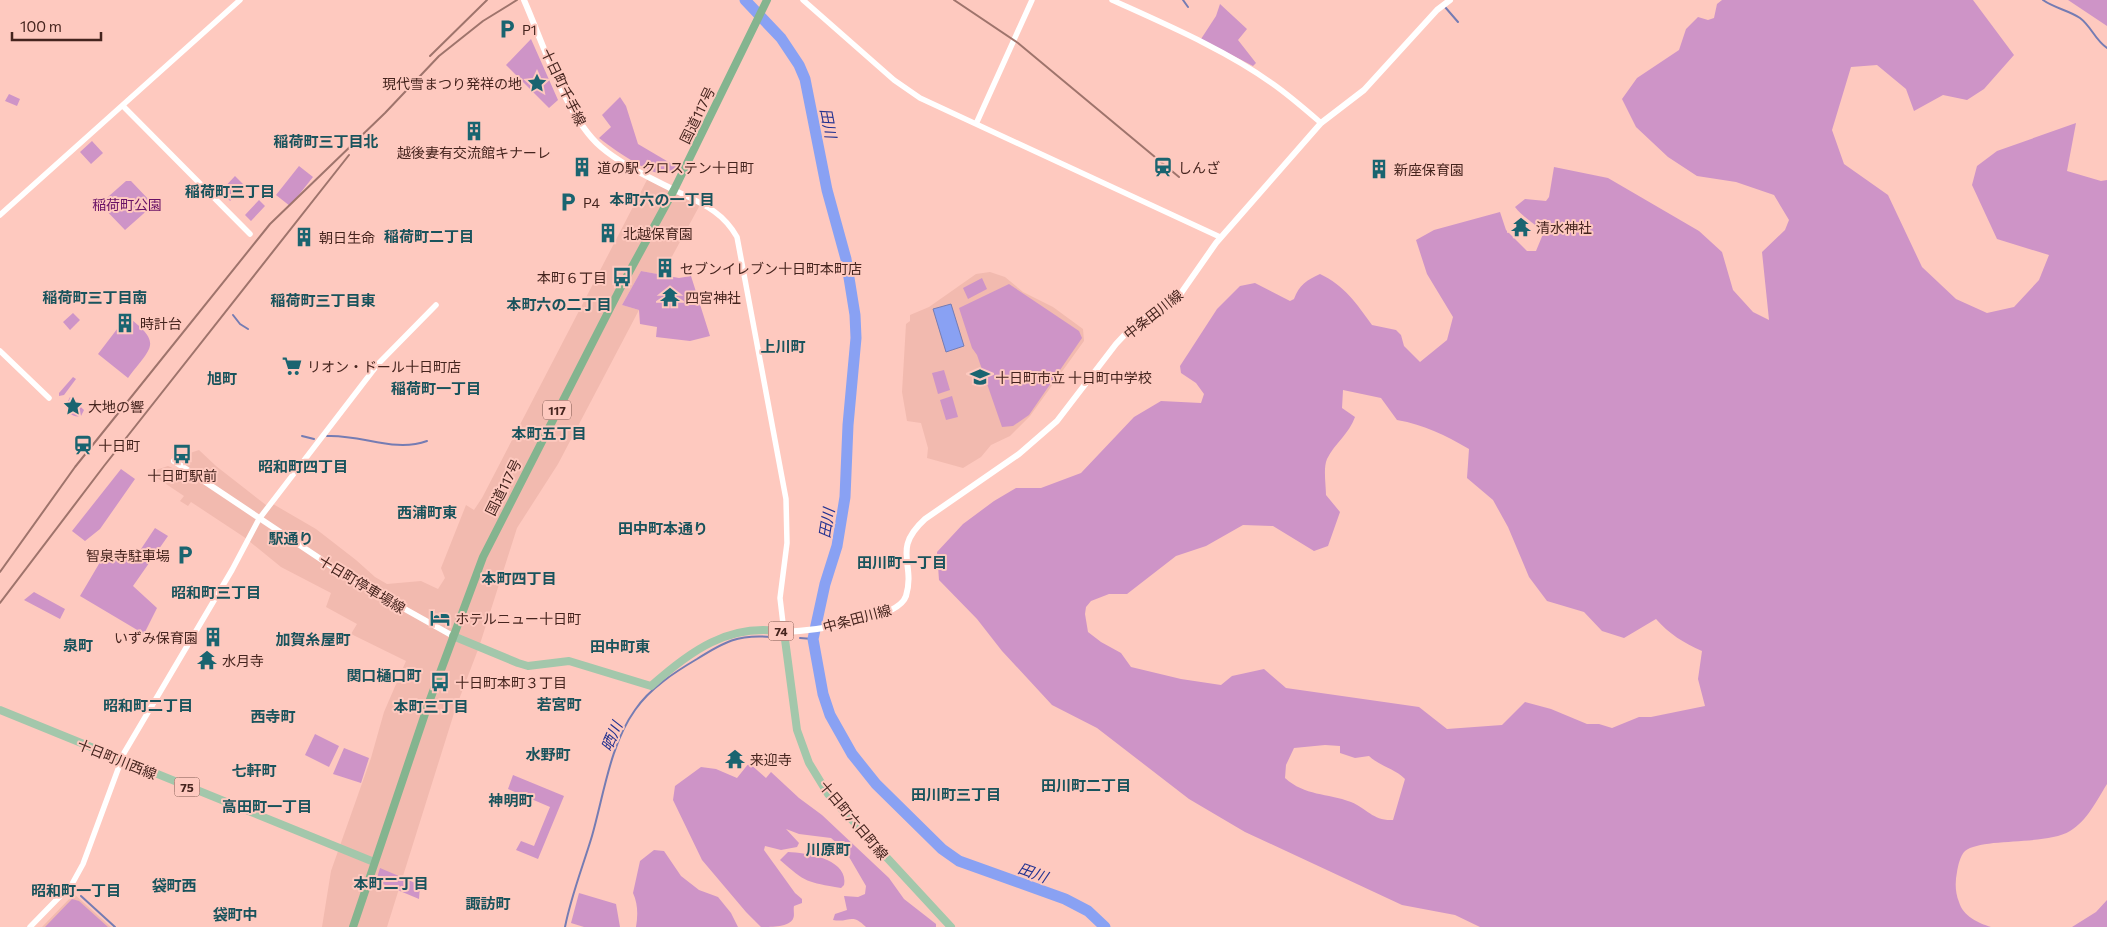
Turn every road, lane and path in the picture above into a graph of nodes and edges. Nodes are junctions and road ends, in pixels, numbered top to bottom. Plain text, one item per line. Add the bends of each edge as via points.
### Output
1 (240, 0) edge
2 (524, 0) edge
3 (803, 0) edge
4 (1032, 0) edge
5 (1112, 0) edge
6 (1450, 0) edge
7 (765, 3) edge
8 (123, 106) junction
9 (1321, 123) junction
10 (976, 124) junction
11 (674, 190) junction
12 (0, 214) edge
13 (250, 234) dead end
14 (1220, 237) junction
15 (436, 305) dead end
16 (0, 351) edge
17 (49, 398) dead end
18 (174, 461) dead end
19 (258, 519) junction
20 (784, 632) junction
21 (453, 636) junction
22 (0, 710) edge
23 (120, 760) junction
24 (374, 862) junction
25 (30, 927) edge
26 (353, 927) edge
27 (951, 927) edge

1 - 8 street
2 - 11 main road, 十日町千手線 via 562,87 586,132 602,148 630,167
3 - 10 street via 894,80 920,98
4 - 10 street
5 - 9 street via 1251,70
6 - 9 main road, 中条田川線 via 1364,90
7 - 11 highway, 国道117号 / 117
8 - 12 street
8 - 13 street
9 - 14 main road, 中条田川線
10 - 14 street
11 - 20 street via 716,211 729,222 737,237 786,499 787,543 780,598
11 - 21 highway, 国道117号 / 117 via 511,498 483,557
14 - 20 main road, 中条田川線 via 1180,296 1131,328 1077,398 1044,434 913,530 906,550 908,587 899,606 845,624
15 - 19 street via 378,364
16 - 17 street
18 - 19 main road, 十日町停車場線
19 - 21 main road, 十日町停車場線 via 374,594
19 - 23 street via 232,570
20 - 21 main road, 74 via 742,630 710,641 679,660 651,686 569,661 528,666 518,664
20 - 27 main road, 十日町六日町線 / 74 via 797,730 809,763 828,794
21 - 24 highway, 国道117号 / 117
22 - 23 main road, 十日町川西線 / 75
23 - 24 main road, 十日町川西線 / 75
23 - 25 street via 76,877
24 - 26 highway, 国道117号 / 117

